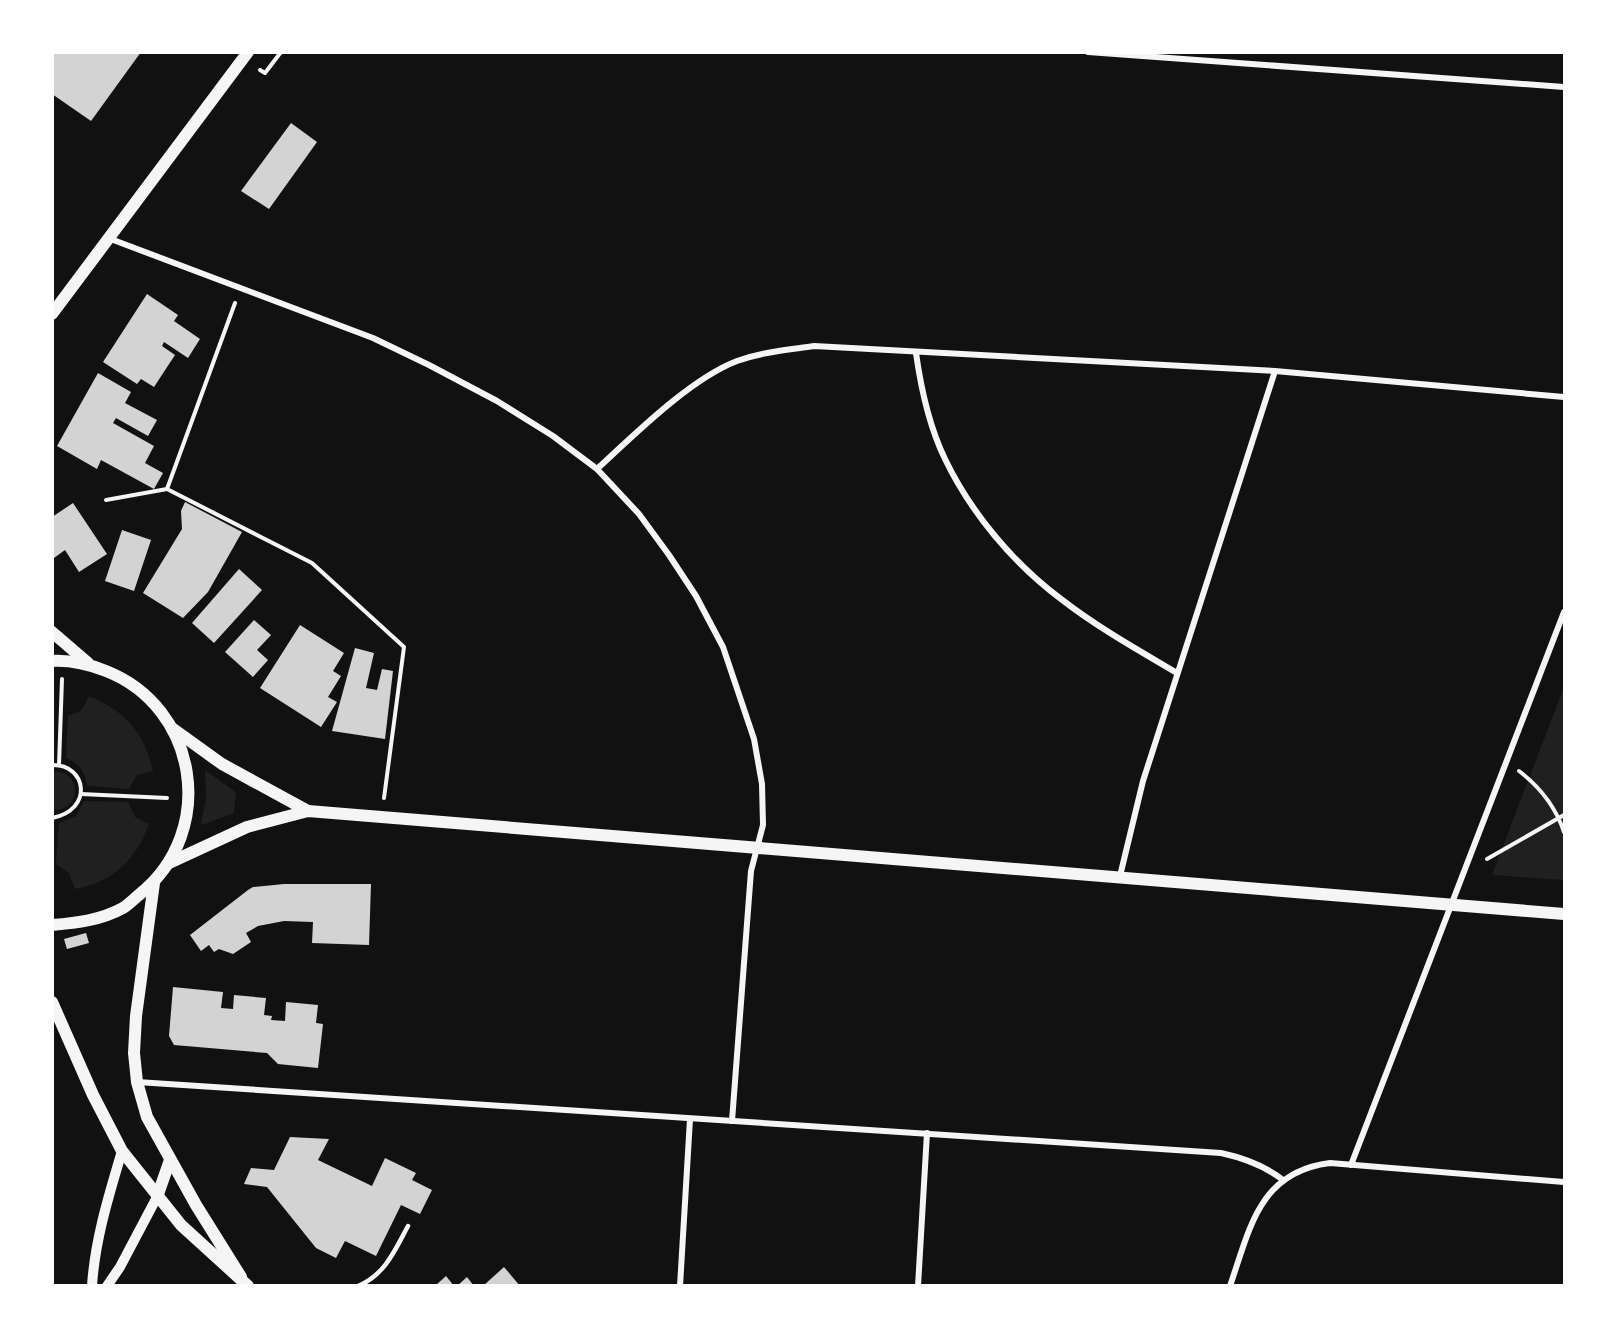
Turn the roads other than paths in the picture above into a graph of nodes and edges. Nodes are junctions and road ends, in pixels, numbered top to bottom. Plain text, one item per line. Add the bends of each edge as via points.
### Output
1 (248, 52) edge
2 (1088, 52) edge
3 (1564, 87) edge
4 (108, 238) junction
5 (52, 314) edge
6 (916, 353) junction
7 (1275, 371) junction
8 (1564, 397) edge
9 (597, 469) junction
10 (1564, 612) edge
11 (52, 632) edge
12 (58, 661) edge
13 (89, 664) junction
14 (1177, 672) junction
15 (172, 728) junction
16 (308, 810) junction
17 (758, 848) junction
18 (169, 863) junction
19 (1120, 876) junction
20 (154, 883) junction
21 (1452, 904) junction
22 (1564, 914) edge
23 (52, 925) edge
24 (52, 1002) edge
25 (137, 1082) junction
26 (690, 1119) junction
27 (732, 1120) junction
28 (927, 1134) junction
29 (122, 1151) junction
30 (170, 1160) junction
31 (1350, 1165) junction
32 (1283, 1180) junction
33 (1564, 1182) edge
34 (157, 1197) junction
35 (408, 1226) dead end
36 (245, 1281) edge
37 (92, 1286) edge
38 (106, 1286) edge
39 (358, 1286) edge
40 (680, 1286) edge
41 (918, 1286) edge
42 (1230, 1286) edge

1 - 4 main road
2 - 3 street
4 - 5 main road
4 - 9 street via 372,338 497,401
6 - 7 street
6 - 9 street via 814,346 766,352 735,362 704,379 666,408
6 - 14 street via 925,402 945,459 992,532 1061,599
7 - 8 street
7 - 14 street
9 - 17 street via 639,514 669,555 723,647 754,739 762,784 763,825
10 - 21 street
11 - 13 main road
12 - 13 main road
13 - 15 main road via 122,677 151,699
14 - 19 street via 1143,781
15 - 16 main road via 222,764
15 - 18 main road via 186,763 189,800 183,833
16 - 17 main road
16 - 18 main road via 247,827
17 - 19 main road
17 - 27 street via 751,871
18 - 20 main road
19 - 21 main road
20 - 23 main road via 123,908 86,922
20 - 25 main road via 136,1016
21 - 22 main road
21 - 31 street
24 - 29 main road
25 - 26 street
25 - 30 main road via 147,1117
26 - 27 street
26 - 40 street
27 - 28 street
28 - 32 street via 1221,1153 1253,1162
28 - 41 street
29 - 34 main road
29 - 37 street via 94,1259
30 - 34 main road
30 - 36 main road
31 - 32 street via 1311,1166
31 - 33 street
32 - 42 street via 1254,1218
34 - 36 main road via 181,1225
34 - 38 street
35 - 39 lane via 384,1269

